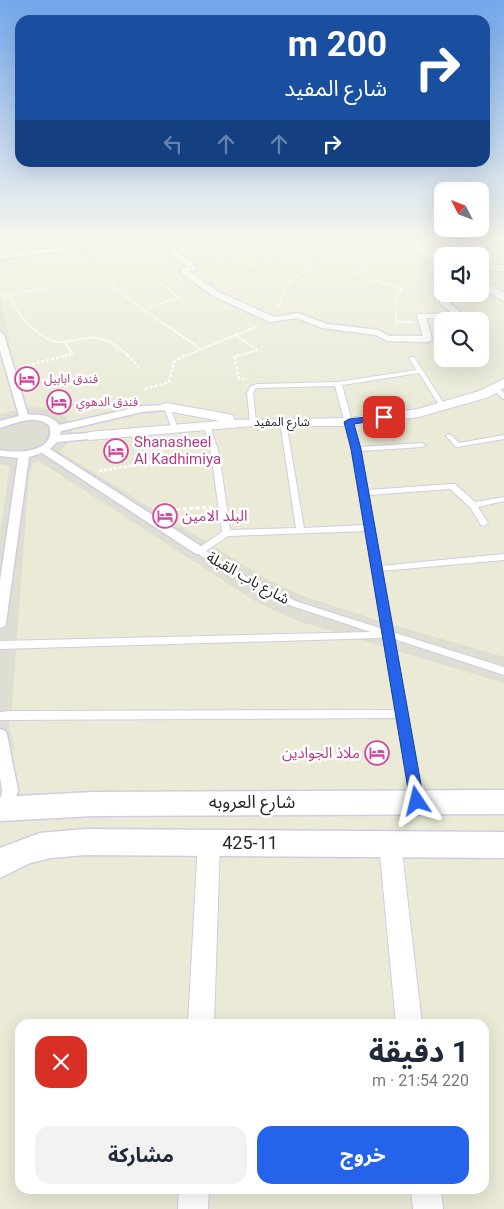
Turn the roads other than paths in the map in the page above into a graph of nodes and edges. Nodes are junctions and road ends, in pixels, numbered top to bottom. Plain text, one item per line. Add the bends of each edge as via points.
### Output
1 (219, 295) edge
2 (443, 302) edge
3 (0, 336) edge
4 (412, 358) dead end
5 (421, 371) junction
6 (338, 384) junction
7 (501, 390) edge
8 (167, 407) junction
9 (443, 407) junction
10 (24, 417) junction
11 (253, 422) junction
12 (283, 422) junction
13 (349, 422) junction
14 (1, 424) edge
15 (208, 426) junction
16 (175, 429) junction
17 (55, 434) junction
18 (89, 436) joint
19 (450, 436) dead end
20 (504, 437) edge
21 (422, 445) dead end
22 (43, 449) junction
23 (356, 449) junction
24 (0, 453) edge
25 (24, 455) junction
26 (363, 493) junction
27 (504, 499) edge
28 (474, 506) junction
29 (484, 523) dead end
30 (369, 528) junction
31 (300, 530) junction
32 (226, 533) junction
33 (200, 551) junction
34 (504, 557) edge
35 (376, 568) junction
36 (0, 623) edge
37 (388, 635) junction
38 (0, 645) edge
39 (504, 671) edge
40 (401, 714) junction
41 (0, 716) edge
42 (0, 735) edge
43 (417, 801) junction
44 (504, 802) edge
45 (3, 808) edge
46 (209, 843) junction
47 (390, 844) junction
48 (504, 845) edge
49 (0, 864) edge
50 (201, 1019) edge
51 (408, 1019) edge
52 (194, 1194) edge
53 (426, 1194) edge
54 (193, 1209) edge
55 (428, 1209) edge

1 - 2 street via 273,320 298,315 325,326 378,333 387,338 428,339 421,316 455,316 457,313
3 - 10 street
4 - 5 lane
5 - 6 lane
5 - 9 lane
6 - 11 lane via 253,387 250,393
6 - 13 lane
7 - 9 street, شارع المفيد
8 - 11 street
8 - 16 lane
8 - 17 street via 133,411
9 - 13 street, شارع المفيد
10 - 14 street
10 - 17 street via 50,422
11 - 12 street, شارع المفيد
11 - 15 street, شارع المفيد
12 - 13 street, شارع المفيد
12 - 31 lane
13 - 23 lane
15 - 16 street, شارع المفيد
15 - 32 lane
16 - 18 street, شارع المفيد
17 - 18 street, شارع المفيد
17 - 22 street
19 - 20 lane via 457,445
21 - 23 lane
22 - 25 street
22 - 33 street, شارع باب القبلة
23 - 26 lane
24 - 25 street
25 - 36 street
26 - 28 lane via 452,486
26 - 30 lane
27 - 28 lane
28 - 29 lane
30 - 31 lane
30 - 35 lane
31 - 32 lane
32 - 33 lane
33 - 37 lane, شارع باب القبلة via 276,596
34 - 35 lane
35 - 37 lane
37 - 38 lane
37 - 39 lane, شارع باب القبلة
37 - 40 lane
40 - 41 lane
40 - 43 lane
42 - 45 street via 10,790
43 - 44 street, شارع العروبه
43 - 45 street, شارع العروبه
46 - 47 street, 425-11
46 - 49 street, 425-11 via 85,842 44,845 9,857
46 - 50 street
47 - 48 street, 425-11
47 - 51 street
52 - 54 street
53 - 55 street

